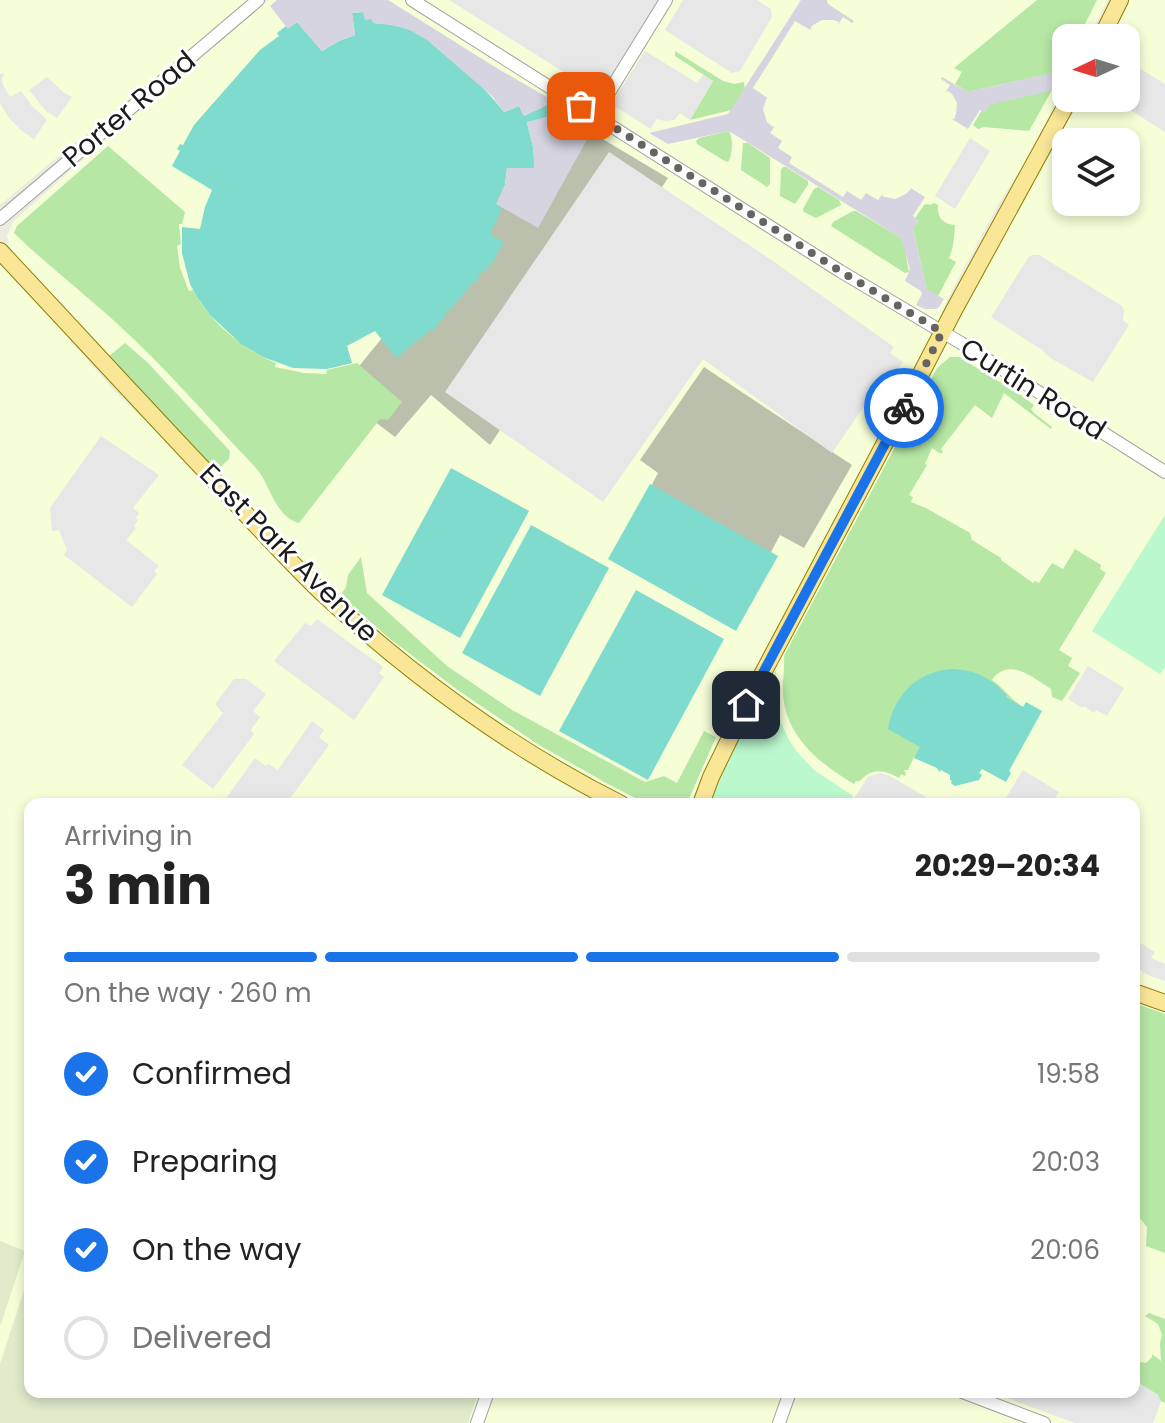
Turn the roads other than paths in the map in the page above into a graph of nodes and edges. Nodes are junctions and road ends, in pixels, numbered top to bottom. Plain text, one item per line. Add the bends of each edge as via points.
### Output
1 (258, 0) edge
2 (412, 0) edge
3 (666, 0) edge
4 (1120, 0) edge
5 (1108, 24) edge
6 (1062, 112) edge
7 (595, 115) junction
8 (0, 219) edge
9 (0, 251) edge
10 (942, 332) junction
11 (1165, 472) edge
12 (610, 798) edge
13 (703, 798) edge
14 (1140, 994) edge
15 (1165, 1003) edge
16 (486, 1398) edge
17 (788, 1398) edge
18 (978, 1398) edge
19 (477, 1423) edge
20 (779, 1423) edge
21 (1044, 1423) edge

1 - 8 street, Porter Road
2 - 7 street, Curtin Road
3 - 7 street
4 - 5 main road
6 - 10 main road
7 - 10 street, Curtin Road
9 - 12 main road, East Park Avenue via 351,619 483,721
10 - 11 street, Curtin Road
10 - 13 main road via 746,705
14 - 15 main road
16 - 19 street
17 - 20 street
18 - 21 street

